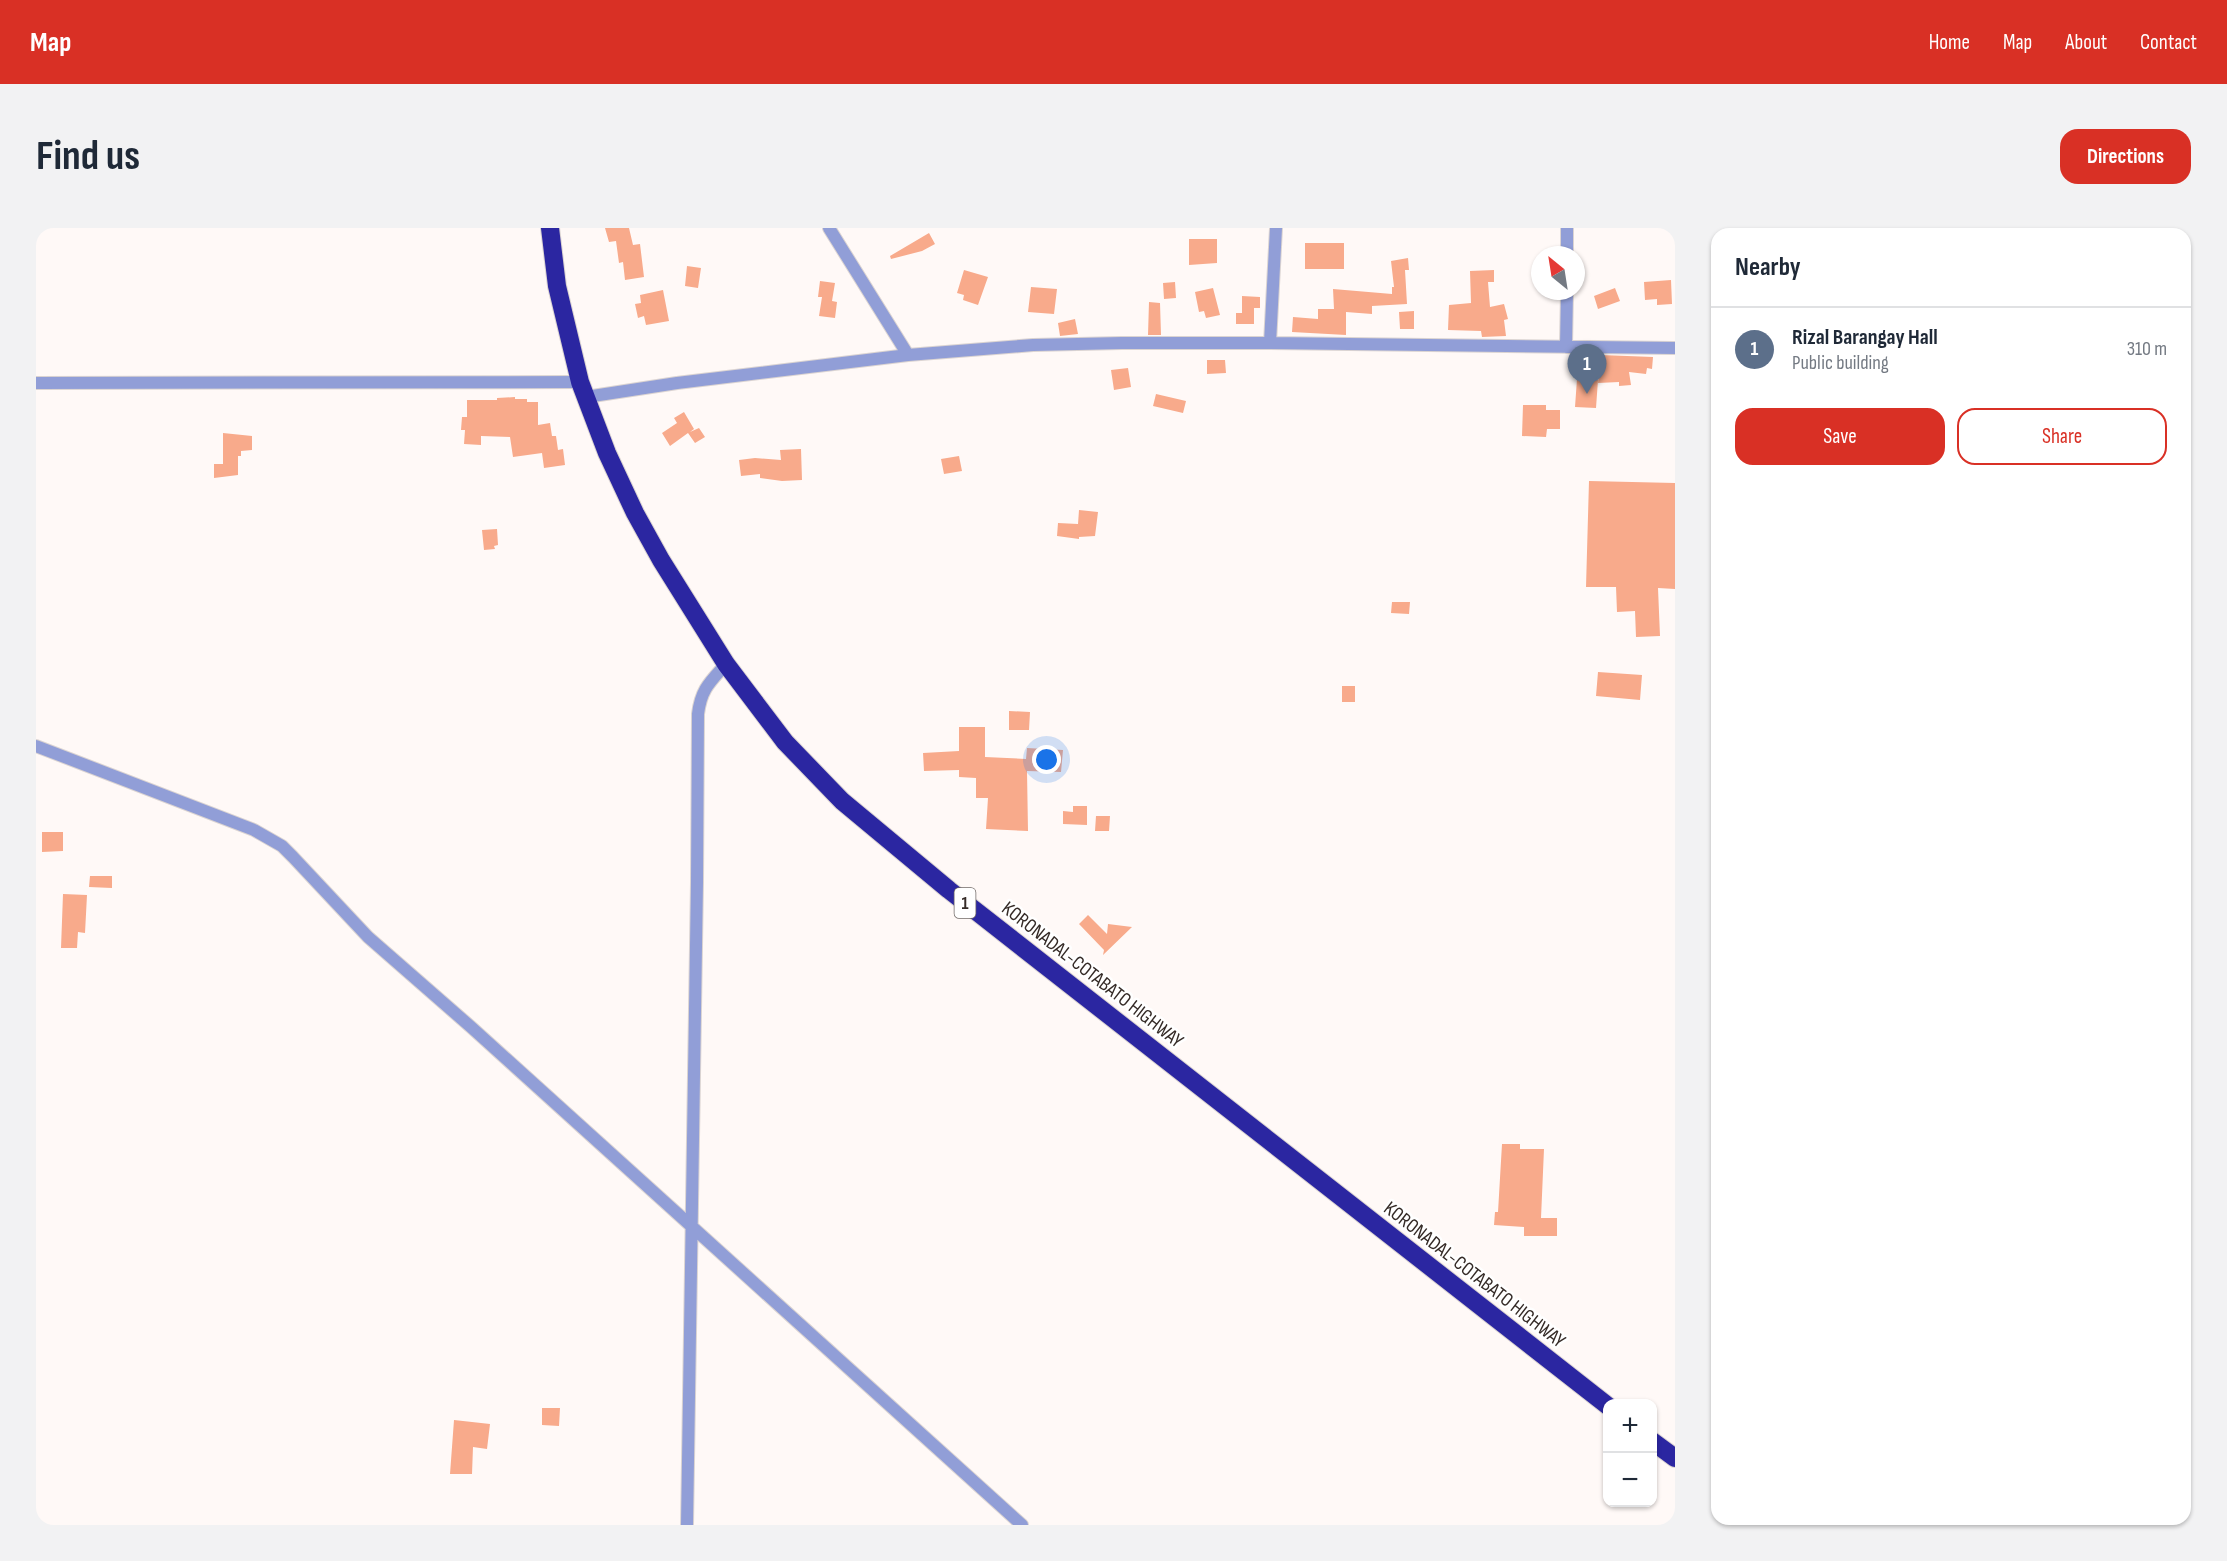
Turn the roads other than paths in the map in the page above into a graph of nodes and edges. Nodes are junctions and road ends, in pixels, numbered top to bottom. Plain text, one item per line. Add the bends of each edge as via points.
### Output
1 (550, 228) edge
2 (829, 228) edge
3 (1276, 228) edge
4 (1567, 228) edge
5 (1567, 246) edge
6 (1566, 300) edge
7 (1270, 343) junction
8 (1566, 347) junction
9 (1675, 348) edge
10 (908, 356) junction
11 (36, 382) edge
12 (583, 390) junction
13 (726, 664) junction
14 (36, 746) edge
15 (691, 1228) junction
16 (1603, 1402) edge
17 (1657, 1444) edge
18 (1675, 1458) edge
19 (687, 1525) edge
20 (1022, 1525) edge

1 - 12 highway, KORONADAL-COTABATO HIGHWAY / 1 via 557,286
2 - 10 street
3 - 7 street
4 - 5 street
6 - 8 street
7 - 8 street
7 - 10 street via 1034,345
8 - 9 street
10 - 12 street
11 - 12 street
12 - 13 highway, KORONADAL-COTABATO HIGHWAY / 1 via 635,513
13 - 15 street via 704,688 698,714
13 - 16 highway, KORONADAL-COTABATO HIGHWAY / 1 via 785,742 879,833
14 - 15 street via 254,830 282,846 368,937
15 - 19 street
15 - 20 street
17 - 18 highway

